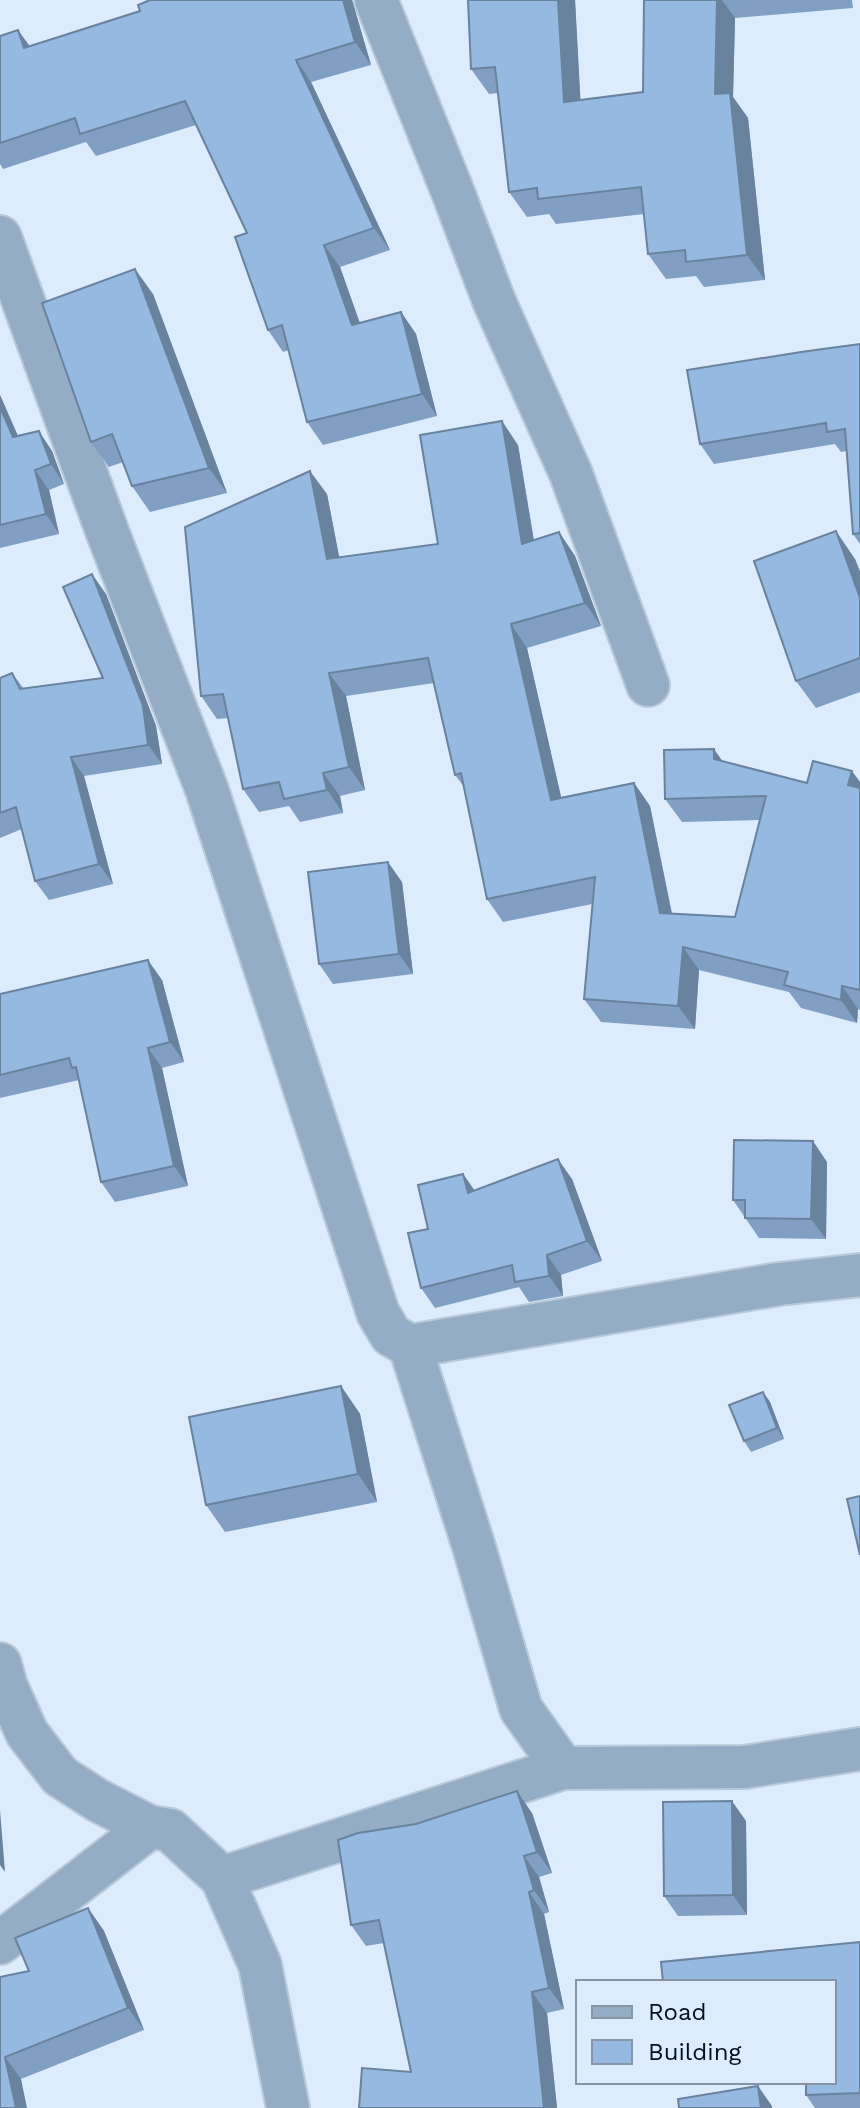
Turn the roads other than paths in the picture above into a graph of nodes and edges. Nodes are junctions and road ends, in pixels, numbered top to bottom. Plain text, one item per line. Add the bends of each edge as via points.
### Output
1 (376, 0) edge
2 (0, 237) edge
3 (648, 685) dead end
4 (860, 1275) edge
5 (410, 1346) junction
6 (0, 1664) edge
7 (860, 1749) edge
8 (563, 1768) junction
9 (150, 1827) junction
10 (222, 1878) junction
11 (0, 1943) edge
12 (288, 2108) edge

1 - 3 street via 494,301 571,474
2 - 5 street via 207,790 378,1313 391,1335
4 - 5 street
5 - 8 street via 521,1709
6 - 9 street via 27,1733 60,1776
7 - 8 street via 745,1767
8 - 10 street
9 - 10 street via 170,1830
9 - 11 street
10 - 12 street via 260,1965

